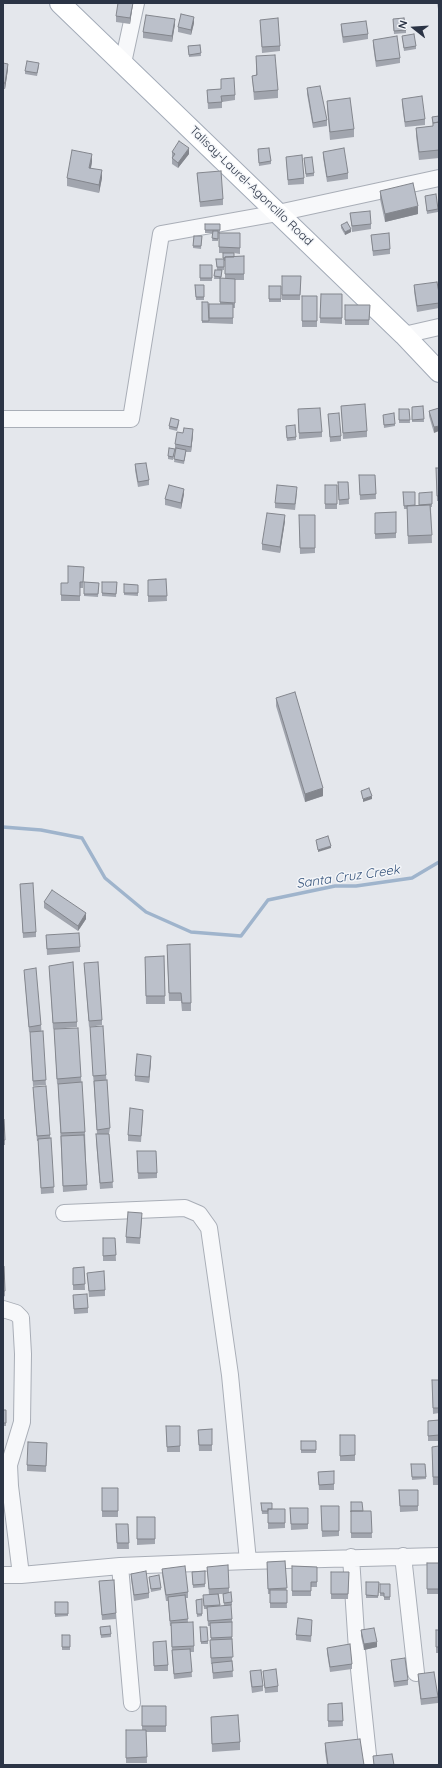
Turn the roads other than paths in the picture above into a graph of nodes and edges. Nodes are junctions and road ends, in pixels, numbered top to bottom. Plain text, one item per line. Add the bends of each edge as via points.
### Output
1 (60, 3) edge
2 (136, 3) edge
3 (123, 63) junction
4 (439, 178) edge
5 (278, 213) junction
6 (439, 327) edge
7 (404, 335) junction
8 (439, 372) edge
9 (3, 419) edge
10 (64, 1213) dead end
11 (3, 1309) edge
12 (403, 1556) junction
13 (439, 1556) edge
14 (351, 1557) junction
15 (248, 1561) junction
16 (120, 1566) junction
17 (3, 1575) edge
18 (22, 1575) junction
19 (416, 1673) dead end
20 (132, 1703) dead end
21 (369, 1765) edge

1 - 3 main road, Talisay-Laurel-Agoncillo Road
2 - 3 street
3 - 5 main road, Talisay-Laurel-Agoncillo Road
4 - 5 street
5 - 7 main road, Talisay-Laurel-Agoncillo Road
5 - 9 street via 161,234 131,419
6 - 7 street
7 - 8 main road, Talisay-Laurel-Agoncillo Road
10 - 15 street via 185,1208 199,1214 210,1228 230,1375
11 - 18 street via 16,1313 21,1318 22,1422 9,1465
12 - 13 street
12 - 14 street
12 - 19 street
14 - 15 street
14 - 21 street via 357,1650
15 - 16 street
16 - 18 street
16 - 20 street
17 - 18 street

